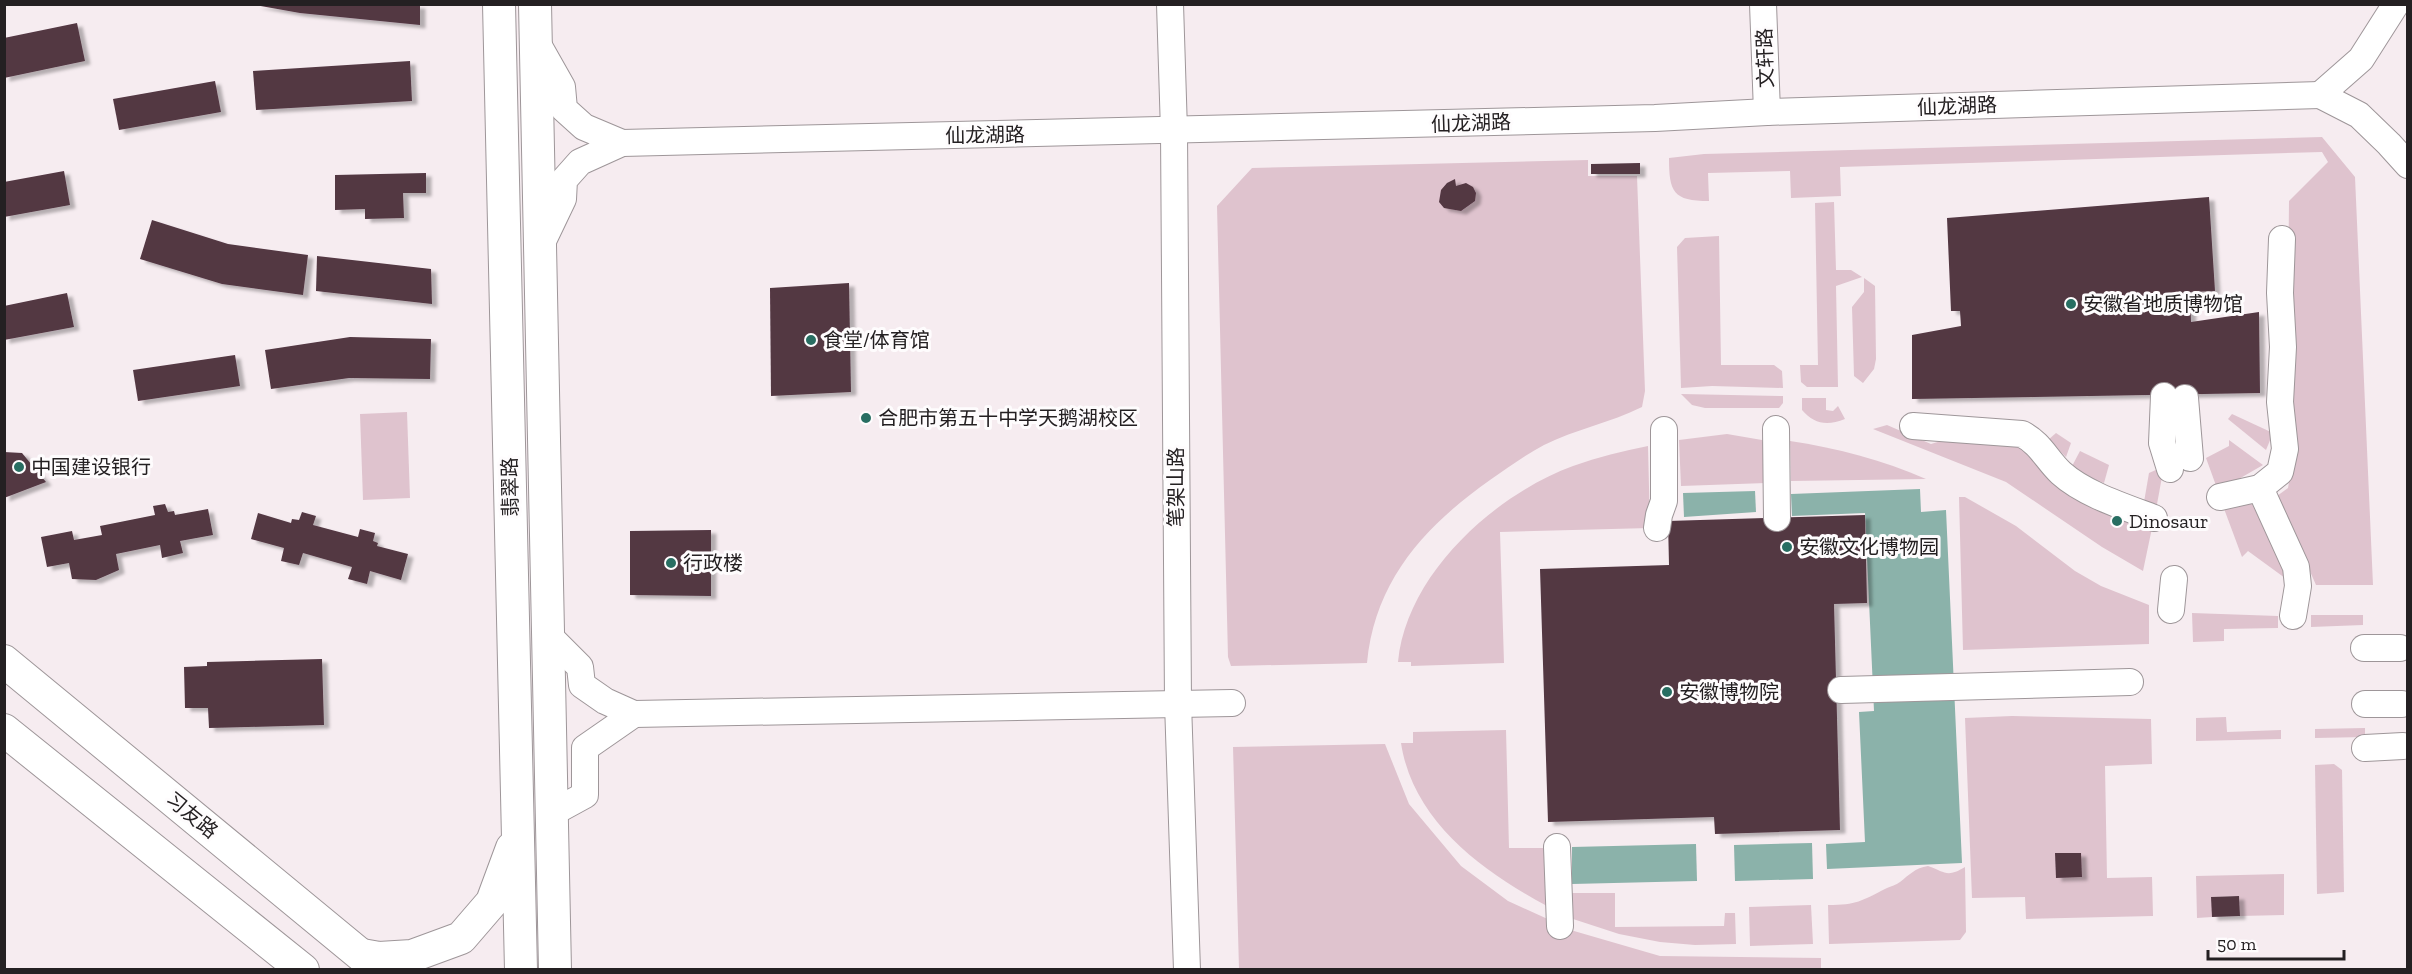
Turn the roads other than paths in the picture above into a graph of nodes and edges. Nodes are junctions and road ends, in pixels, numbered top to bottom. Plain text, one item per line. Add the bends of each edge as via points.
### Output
1 (499, 4) edge
2 (535, 4) edge
3 (1170, 4) edge
4 (1763, 4) edge
5 (2396, 4) edge
6 (536, 41) junction
7 (2320, 95) junction
8 (1767, 112) junction
9 (1174, 131) junction
10 (622, 143) junction
11 (2408, 165) edge
12 (2282, 239) dead end
13 (540, 245) junction
14 (2175, 397) dead end
15 (1913, 426) dead end
16 (1776, 429) dead end
17 (1664, 430) dead end
18 (2180, 464) dead end
19 (2260, 488) junction
20 (2220, 498) dead end
21 (1777, 518) dead end
22 (2154, 518) dead end
23 (1658, 528) dead end
24 (2174, 579) dead end
25 (2171, 610) dead end
26 (2293, 616) dead end
27 (548, 635) junction
28 (2364, 648) dead end
29 (2400, 648) dead end
30 (4, 661) edge
31 (2130, 682) dead end
32 (1841, 690) dead end
33 (1178, 703) junction
34 (1232, 703) dead end
35 (2365, 704) dead end
36 (2402, 704) dead end
37 (633, 714) junction
38 (4, 730) edge
39 (2403, 746) dead end
40 (2365, 748) dead end
41 (552, 813) junction
42 (518, 833) junction
43 (1557, 848) dead end
44 (1560, 926) dead end
45 (371, 962) edge
46 (557, 964) edge
47 (303, 969) edge
48 (521, 969) edge
49 (1187, 969) edge

1 - 42 main road, 翡翠路
2 - 6 main road, 翡翠路
3 - 9 street, 笔架山路
4 - 8 street, 文轩路
5 - 7 street via 2361,59
6 - 10 street via 562,87 564,110 584,127
6 - 13 main road, 翡翠路
7 - 8 street, 仙龙湖路
7 - 11 street via 2359,115
8 - 9 street, 仙龙湖路
9 - 10 street, 仙龙湖路
9 - 33 street, 笔架山路
10 - 13 street via 580,162 564,180 563,199
12 - 19 street via 2280,402 2285,449 2280,472
13 - 27 main road, 翡翠路
14 - 18 street
15 - 22 street via 2022,434 2033,439 2062,474 2103,498
16 - 21 street
17 - 23 street via 1664,501
19 - 20 street
19 - 26 street via 2296,567 2298,586
24 - 25 street
27 - 37 street via 580,667 582,685
27 - 41 main road, 翡翠路
28 - 29 street
30 - 45 main road, 习友路
31 - 32 street
33 - 34 street
33 - 37 street
33 - 49 street, 笔架山路
35 - 36 street
37 - 41 street via 585,748 585,795
38 - 47 main road
39 - 40 street
41 - 46 main road, 翡翠路
42 - 45 main road via 492,902 461,938 412,956
42 - 48 main road, 翡翠路
43 - 44 street

